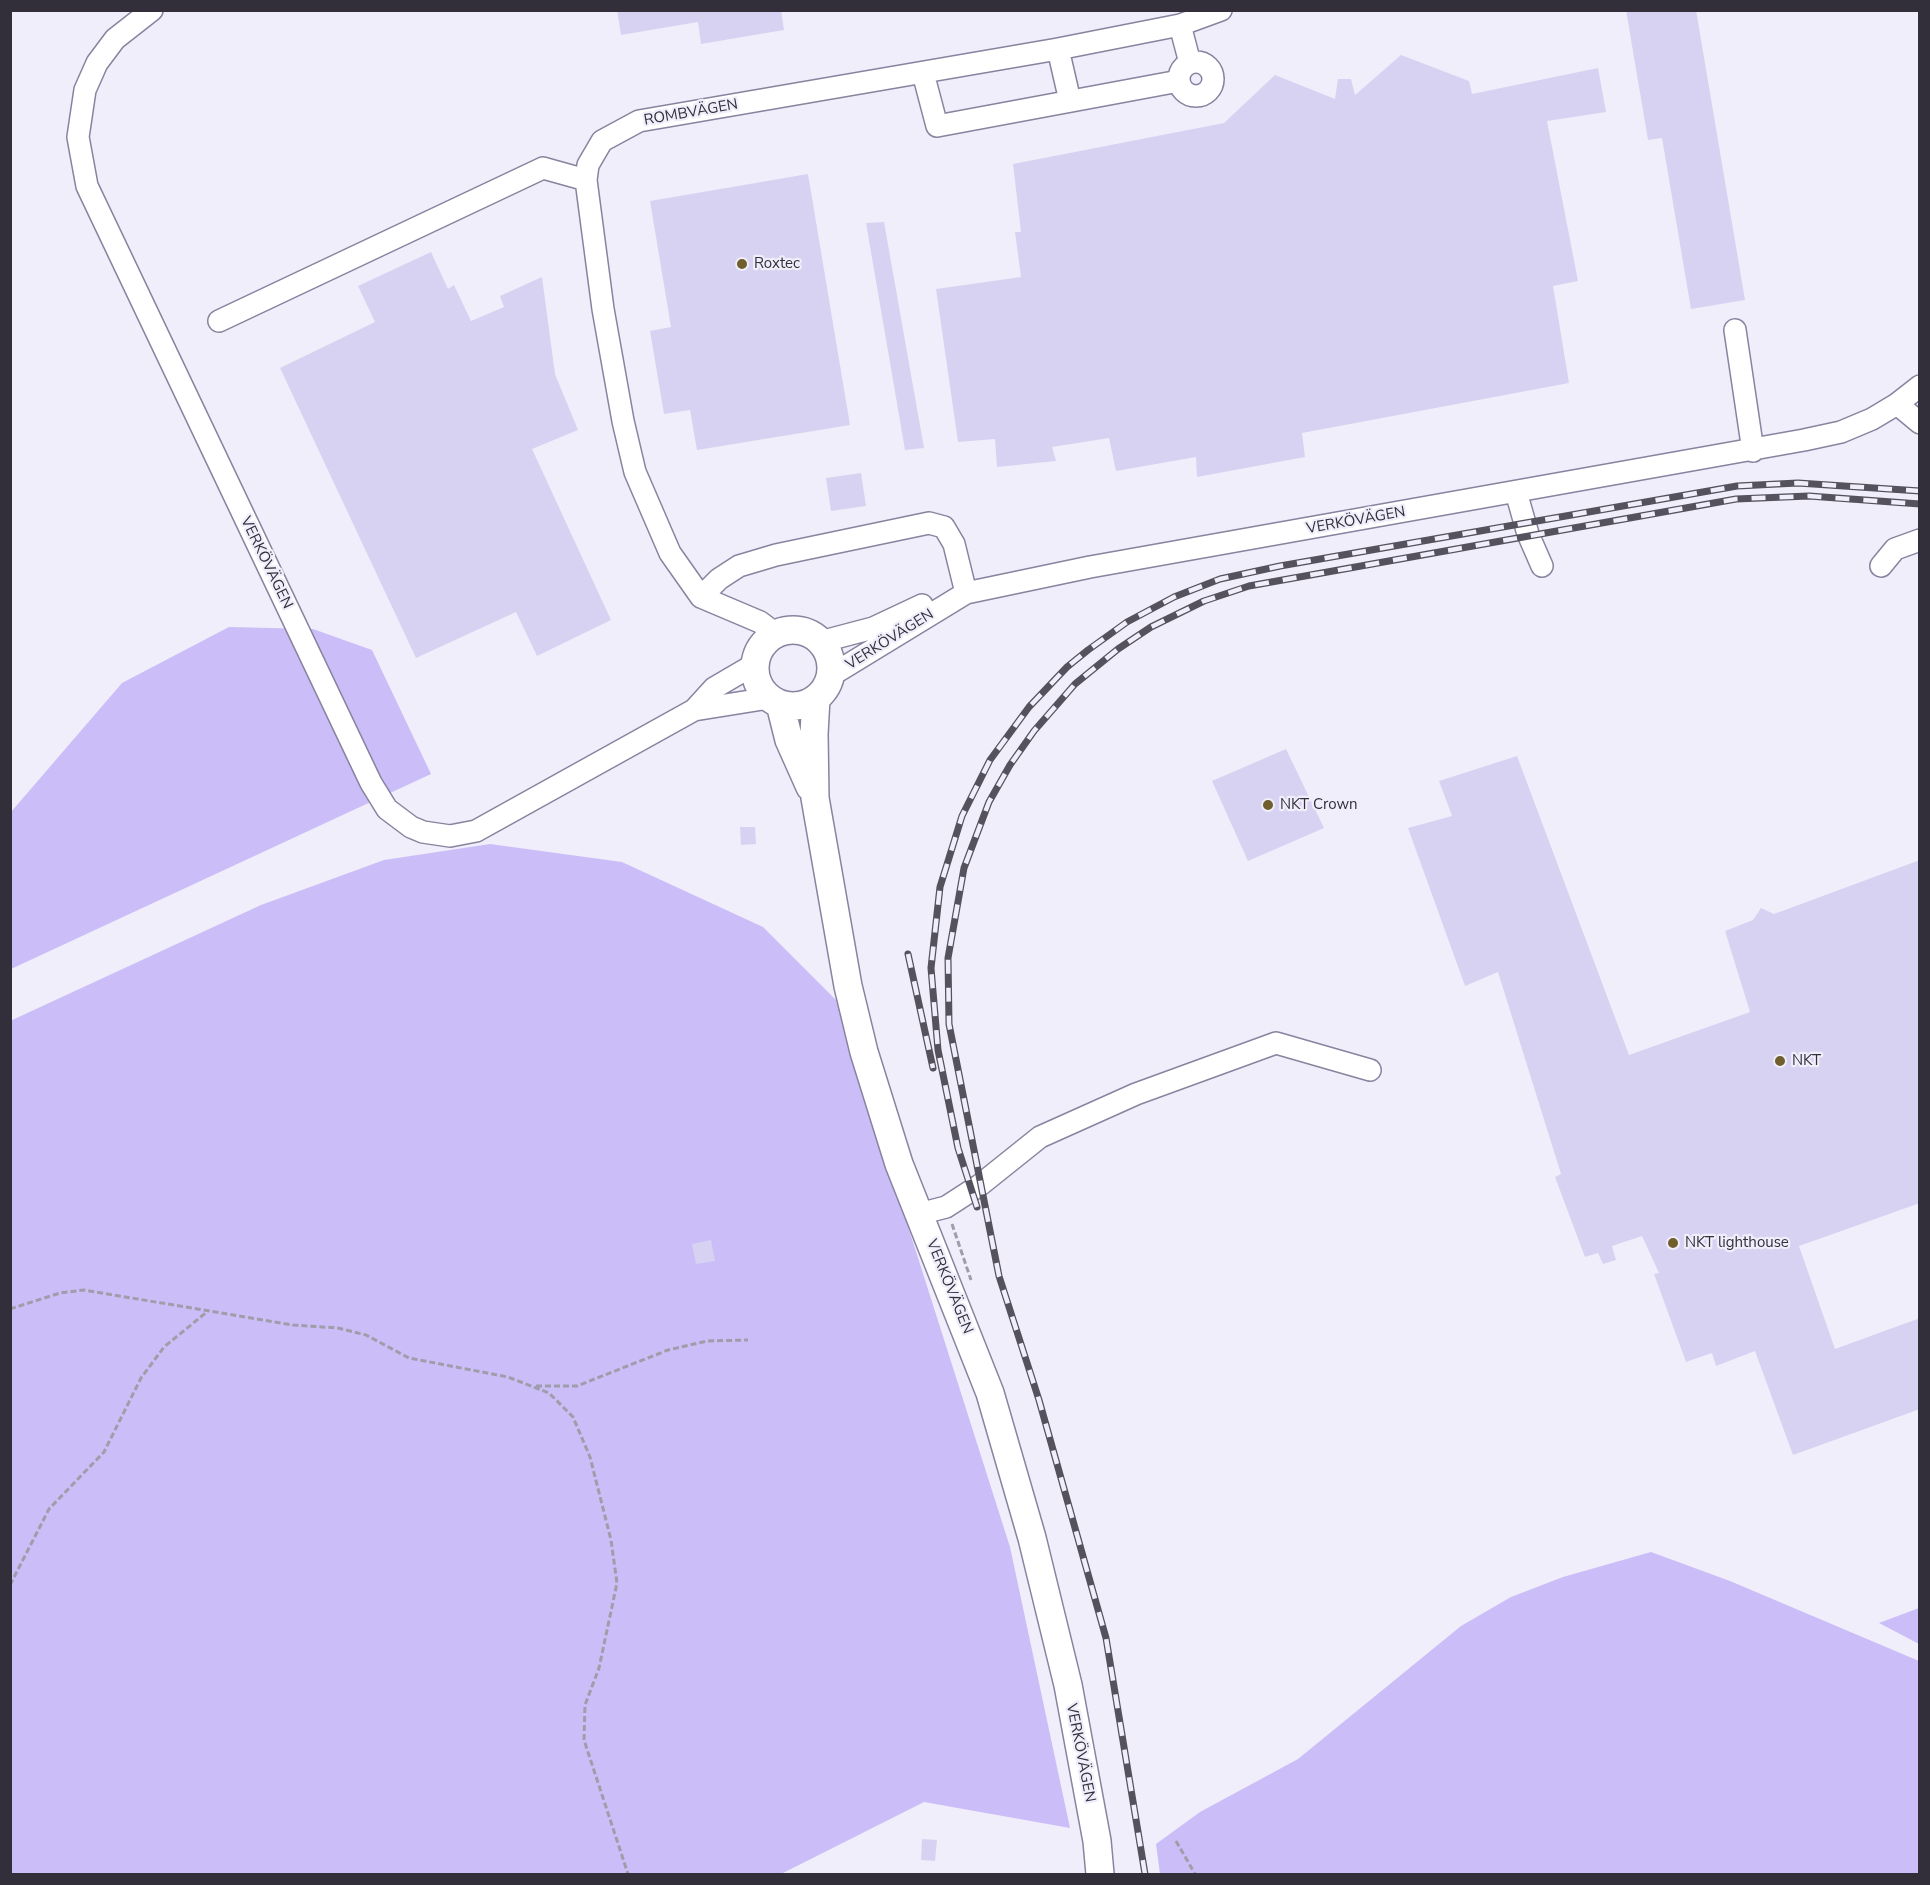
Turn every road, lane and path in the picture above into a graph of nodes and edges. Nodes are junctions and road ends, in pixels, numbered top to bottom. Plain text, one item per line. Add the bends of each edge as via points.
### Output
1 (152, 10) edge
2 (1212, 13) edge
3 (1180, 25) junction
4 (1058, 49) junction
5 (1190, 63) junction
6 (923, 73) junction
7 (1179, 81) junction
8 (1070, 101) junction
9 (586, 180) junction
10 (219, 321) dead end
11 (1735, 330) dead end
12 (1920, 386) edge
13 (1897, 404) junction
14 (1920, 423) edge
15 (1753, 451) junction
16 (1516, 492) junction
17 (1920, 540) edge
18 (1542, 566) dead end
19 (1881, 566) dead end
20 (966, 593) junction
21 (701, 597) junction
22 (776, 634) junction
23 (820, 642) junction
24 (755, 664) junction
25 (823, 687) junction
26 (775, 700) junction
27 (694, 710) junction
28 (815, 798) junction
29 (1370, 1070) dead end
30 (919, 1214) junction
31 (10, 1309) edge
32 (208, 1311) junction
33 (748, 1340) dead end
34 (533, 1386) junction
35 (10, 1585) edge
36 (1176, 1841) dead end
37 (628, 1875) edge
38 (1100, 1875) edge
39 (1195, 1875) edge

1 - 27 street, VERKÖVÄGEN via 125,29 105,50 85,90 78,136 87,186 371,783 387,808 404,823 423,832 450,836 476,831
2 - 3 street, ROMBVÄGEN
3 - 4 street, ROMBVÄGEN
3 - 5 street
4 - 6 street, ROMBVÄGEN
4 - 8 street
5 - 7 street via 1182,70
5 - 7 street via 1202,63 1212,72 1210,90 1201,96 1190,95
6 - 8 street via 937,126
6 - 9 street, ROMBVÄGEN via 639,121 602,141 588,165
7 - 8 street
9 - 10 street via 543,168
9 - 21 street, ROMBVÄGEN via 603,309 635,472 670,553
11 - 15 street
12 - 13 street, VERKÖVÄGEN
13 - 14 street
13 - 15 street, VERKÖVÄGEN via 1841,432
15 - 16 street, VERKÖVÄGEN
16 - 18 street
16 - 20 street, VERKÖVÄGEN via 1090,567
17 - 19 street via 1895,549
20 - 21 street via 954,544 944,527 929,524 739,566
20 - 23 street via 919,605 873,628
20 - 25 street, VERKÖVÄGEN
21 - 22 street via 760,622
22 - 23 main road via 800,631
22 - 24 main road, VERKÖVÄGEN via 762,646
23 - 25 main road, VERKÖVÄGEN via 830,658
24 - 26 main road via 758,682
24 - 27 street, VERKÖVÄGEN via 714,688
25 - 26 main road, VERKÖVÄGEN via 799,705
25 - 28 main road, VERKÖVÄGEN via 814,734
26 - 27 street, VERKÖVÄGEN
26 - 28 main road
28 - 30 main road, VERKÖVÄGEN via 848,986 864,1052
29 - 30 street via 1276,1043 1136,1094 1040,1137 946,1207
30 - 38 main road, VERKÖVÄGEN via 990,1393 1032,1538 1068,1685
31 - 32 path via 60,1293 84,1290
32 - 34 path via 338,1328 366,1335 409,1358 508,1377
32 - 35 path via 164,1347 141,1378 104,1452 49,1509
33 - 34 path via 707,1341 668,1350 577,1386
34 - 37 path via 549,1393 573,1417 590,1457 611,1540 617,1582 599,1668 585,1705 584,1740
36 - 39 path

